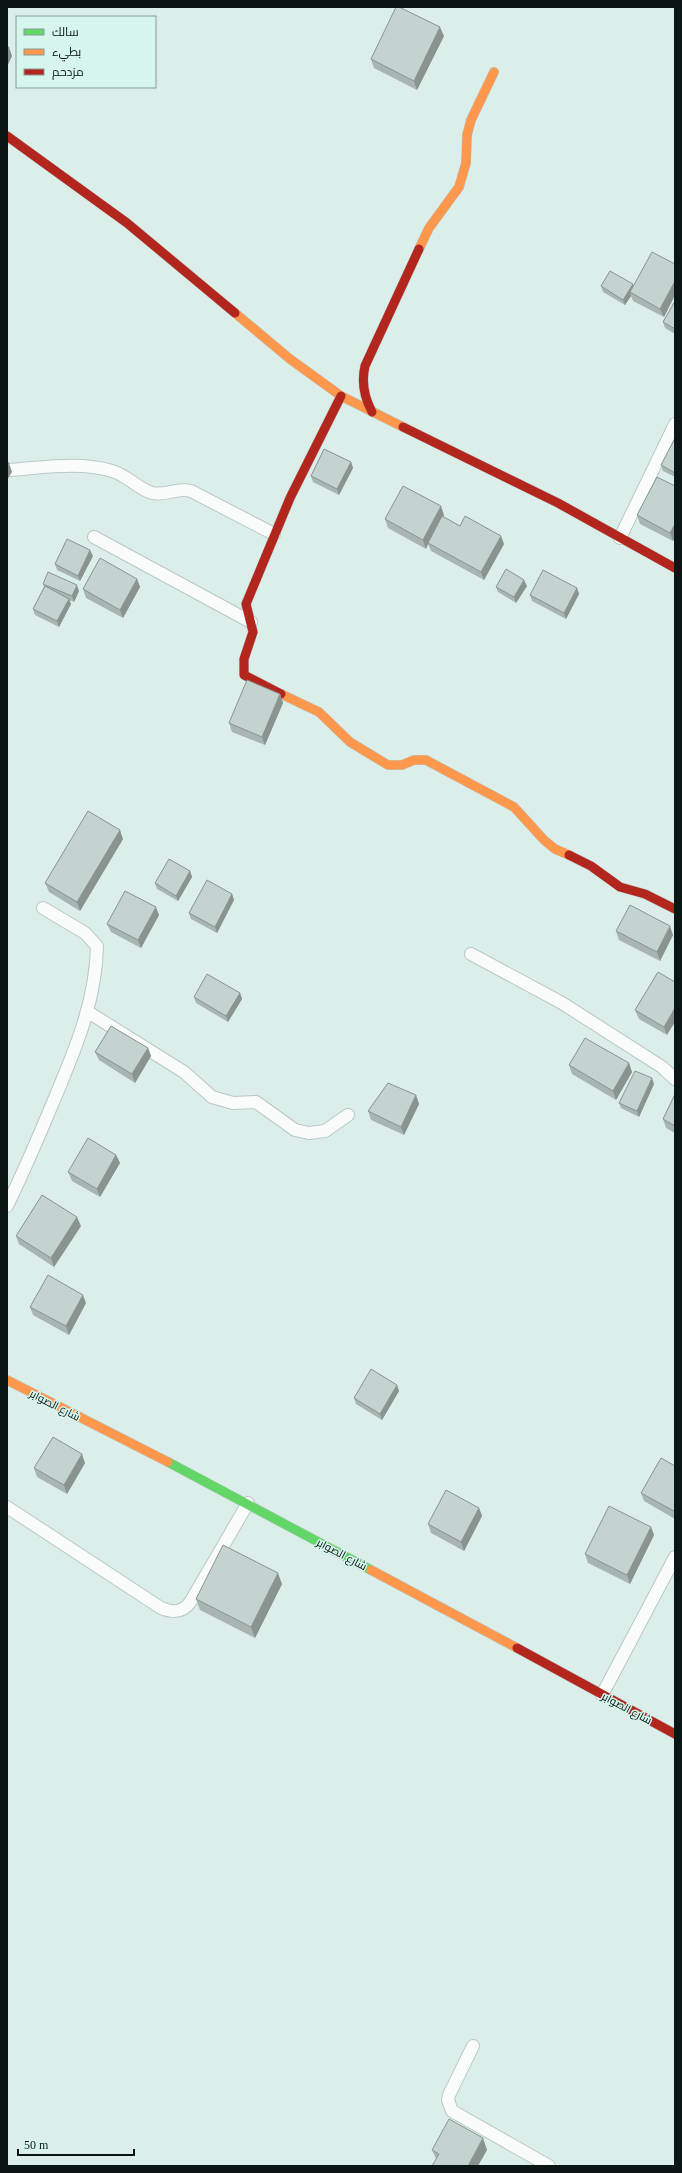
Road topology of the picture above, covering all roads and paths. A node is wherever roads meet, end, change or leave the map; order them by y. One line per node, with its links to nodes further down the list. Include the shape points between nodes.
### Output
1 (494, 72): 4 (street, via 471,120 467,135 466,163 459,187 429,228 367,359 362,381 366,402)
2 (7, 136): 3 (street, via 119,216 223,304)
3 (341, 396): 4 (street); 7 (street, via 308,457)
4 (372, 412): 9 (street, via 492,470)
5 (675, 424): 9 (street)
6 (7, 470): 7 (street, via 97,468 128,478 149,492 162,493 179,489 192,491)
7 (274, 534): 11 (street, via 246,604 246,612)
8 (94, 537): 11 (street)
9 (620, 538): 10 (street)
10 (675, 568)
11 (251, 622): 13 (street, via 253,631 242,667 246,678 319,712 350,742 388,765 426,760 506,802 522,814 555,849 591,866 620,887 645,894)
12 (43, 908): 15 (street, via 85,933 97,946 97,968)
13 (675, 909)
14 (471, 954): 16 (street, via 562,1003 662,1067)
15 (88, 1012): 17 (street, via 184,1072 212,1097 234,1103 256,1102 296,1130 309,1133 325,1131); 18 (street, via 70,1062)
16 (675, 1079)
17 (348, 1115)
18 (7, 1206)
19 (7, 1380): 20 (street, شارع الصوابر)
20 (248, 1503): 21 (street, via 192,1602 183,1610 172,1612 161,1608); 23 (street, شارع الصوابر)
21 (7, 1507)
22 (675, 1557): 23 (street)
23 (602, 1695): 24 (street, شارع الصوابر)
24 (675, 1734)
25 (473, 2046): 26 (street, via 449,2095 452,2111)
26 (549, 2166)

